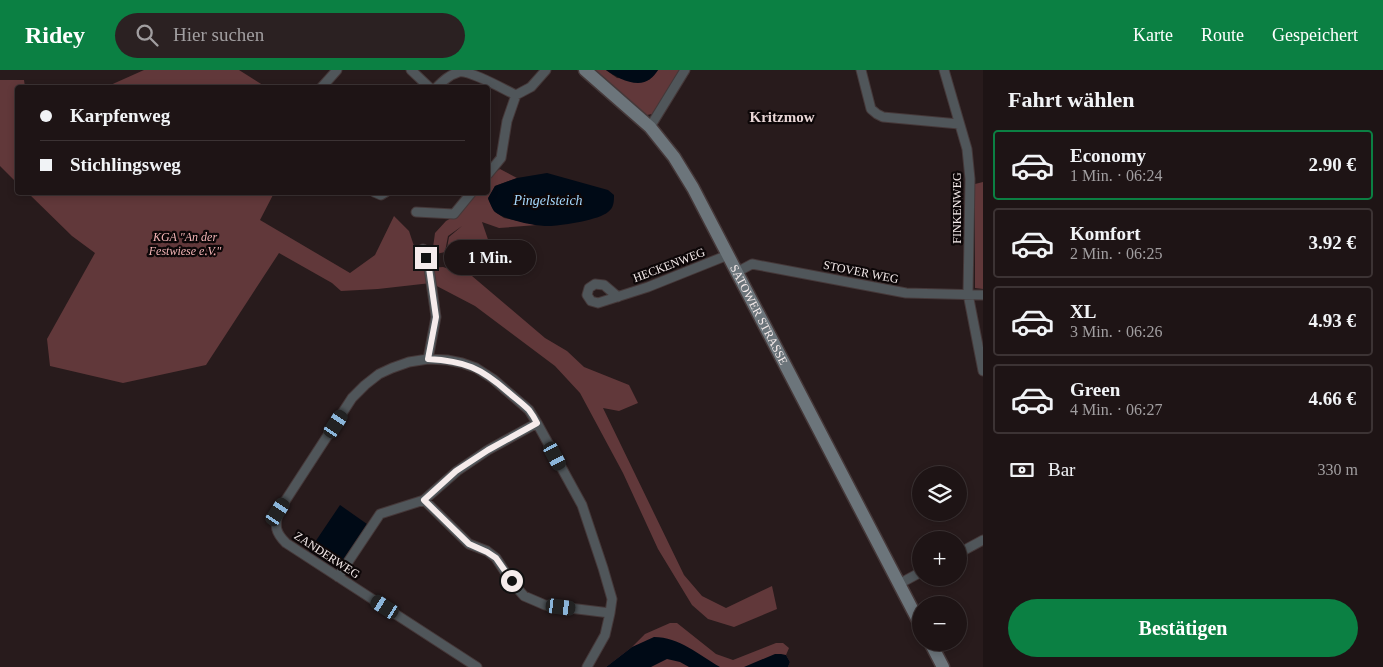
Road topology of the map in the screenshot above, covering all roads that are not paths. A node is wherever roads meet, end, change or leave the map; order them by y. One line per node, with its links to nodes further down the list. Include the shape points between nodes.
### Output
1 (337, 70): 8 (street)
2 (412, 70): 9 (street)
3 (546, 70): 11 (street, via 531,87)
4 (585, 70): 13 (main road, SATOWER STRASSE)
5 (685, 70): 13 (street)
6 (861, 70): 12 (street, via 871,108 877,114)
7 (944, 70): 12 (street, FINKENWEG)
8 (324, 85)
9 (427, 85)
10 (439, 85): 11 (street, via 460,72 478,76)
11 (516, 95): 14 (street, via 507,121 502,158)
12 (959, 124): 20 (street, FINKENWEG, via 967,149 970,179)
13 (650, 127): 18 (main road, SATOWER STRASSE, via 693,188)
14 (490, 172)
15 (470, 195): 16 (street, via 454,214)
16 (416, 212)
17 (423, 249): 23 (street, via 436,317)
18 (728, 255): 19 (main road, SATOWER STRASSE); 22 (street, HECKENWEG)
19 (737, 272): 20 (street, STOVER WEG, via 752,264 906,293); 31 (main road, SATOWER STRASSE)
20 (968, 294): 21 (street, STOVER WEG); 24 (street, FINKENWEG)
21 (983, 295)
22 (618, 297)
23 (428, 359): 25 (street, ZANDERWEG, via 447,360 476,368 529,410); 29 (street, ZANDERWEG, via 409,362 379,374 352,398 278,512 275,526 286,543)
24 (983, 371)
25 (537, 423): 26 (street, via 456,471); 33 (street, ZANDERWEG, via 582,505 612,599)
26 (424, 500): 29 (street, via 380,514); 33 (street, via 469,544 496,558 524,596 545,605)
27 (983, 540): 28 (street)
28 (967, 549)
29 (338, 577): 35 (street, ZANDERWEG)
30 (912, 577): 31 (street)
31 (899, 584): 32 (main road, SATOWER STRASSE)
32 (912, 609)
33 (610, 613): 36 (street, ZANDERWEG, via 605,635)
34 (935, 651): 37 (main road)
35 (477, 667)
36 (587, 667)
37 (943, 667)

